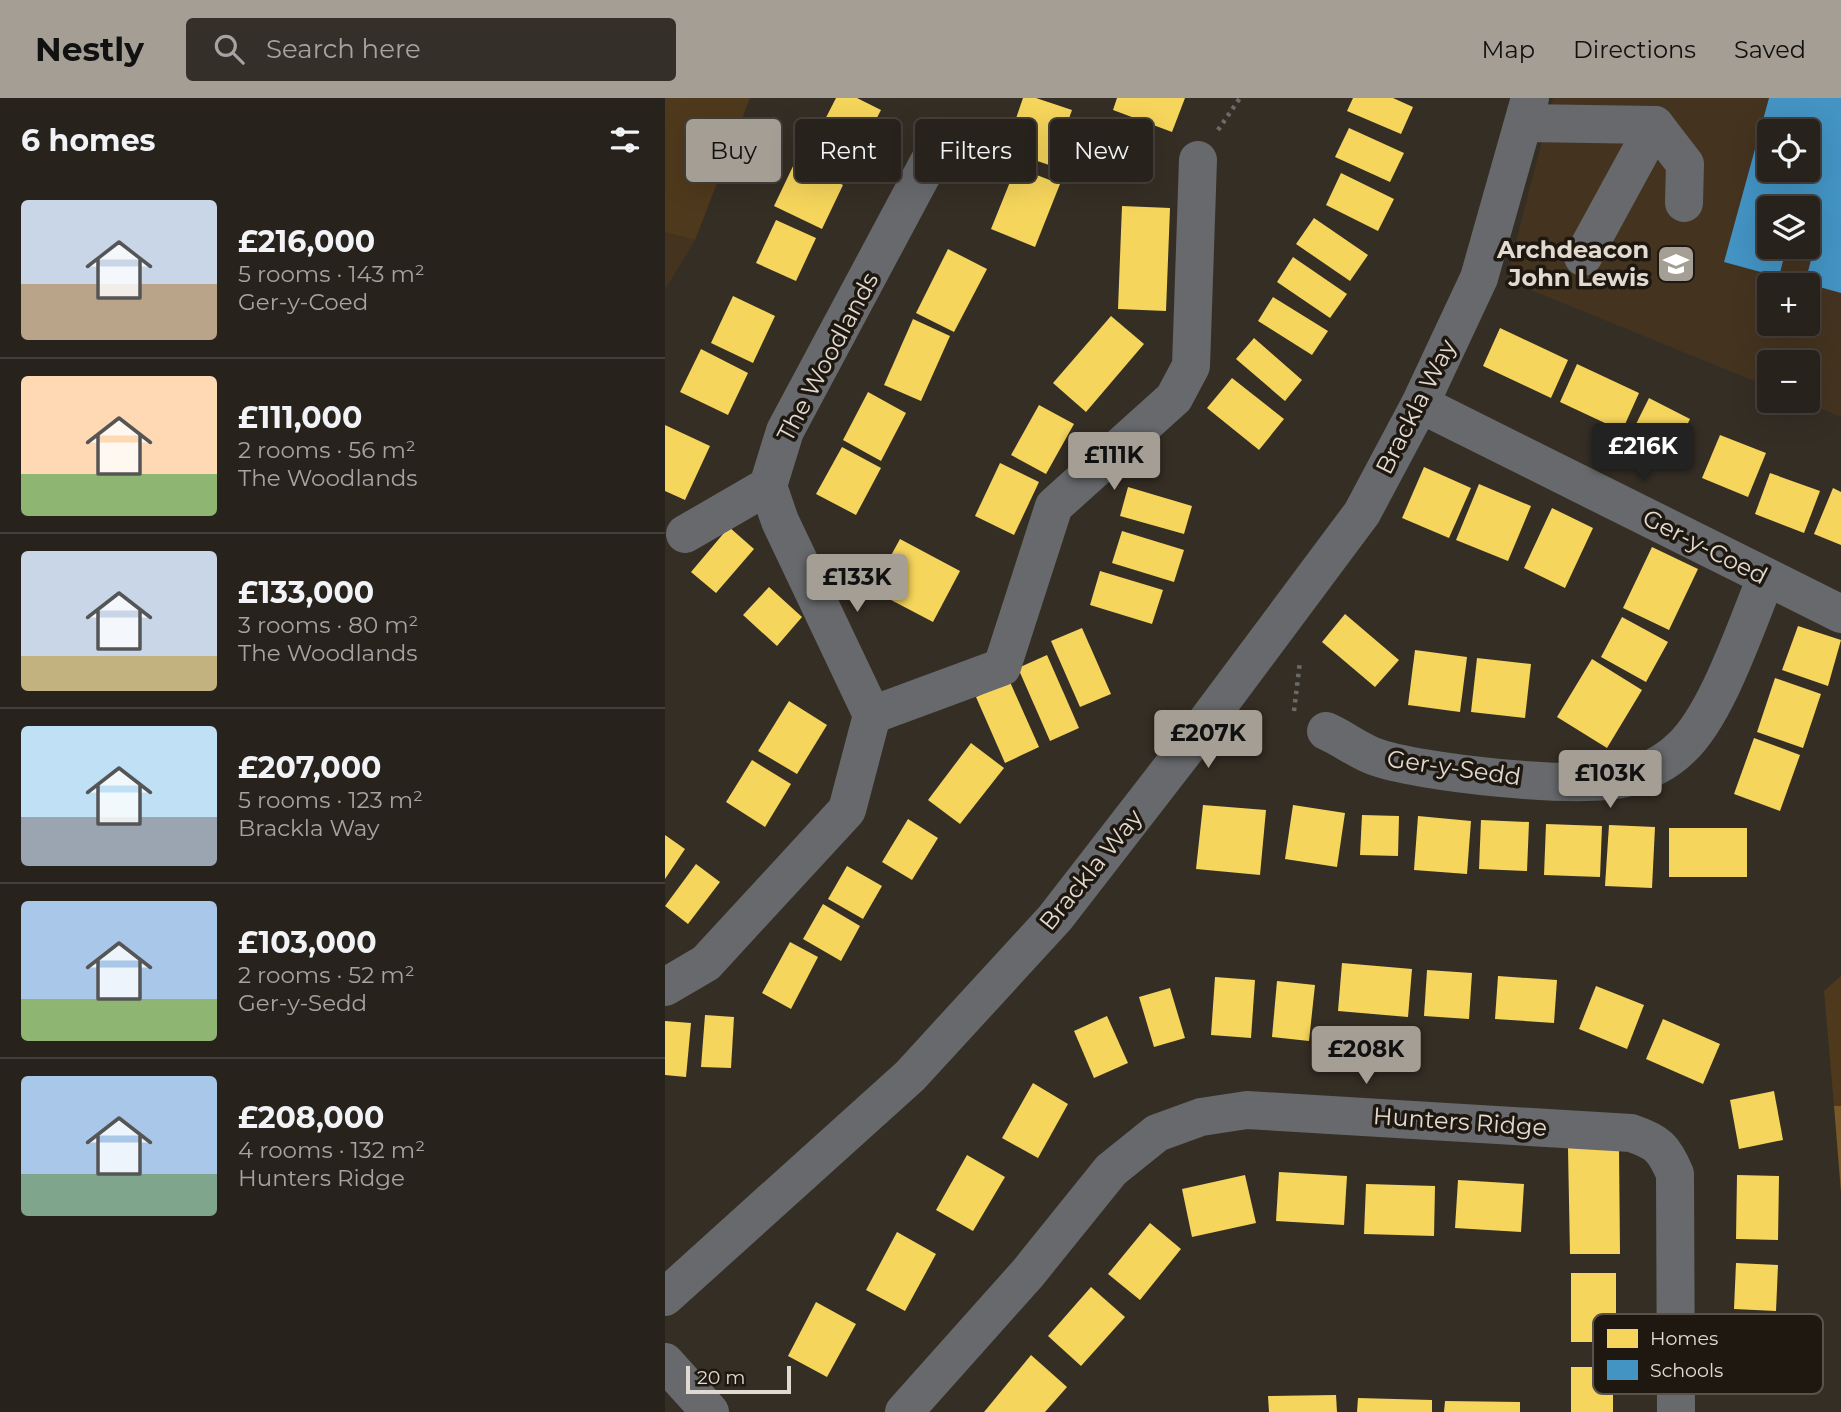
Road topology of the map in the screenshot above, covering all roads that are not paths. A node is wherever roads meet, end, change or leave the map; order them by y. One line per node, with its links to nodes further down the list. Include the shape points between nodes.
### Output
1 (1527, 111): 2 (street); 7 (street, Brackla Way, via 1479,278)
2 (1655, 125): 5 (street, via 1685,164); 6 (street)
3 (1198, 160): 12 (street, via 1191,366 1174,398 1055,506 1002,667)
4 (918, 182): 8 (street, The Woodlands, via 785,431)
5 (1684, 203)
6 (1583, 257)
7 (1420, 404): 10 (street, Ger-y-Coed); 15 (street, Brackla Way, via 1362,513 1055,918 910,1076)
8 (768, 486): 9 (street); 12 (street)
9 (685, 534)
10 (1766, 578): 11 (street, Ger-y-Coed); 13 (street, Ger-y-Sedd, via 1704,723 1658,767 1600,781 1512,778 1413,767 1372,755)
11 (1841, 614)
12 (871, 715): 14 (street, via 847,810 706,962)
13 (1328, 732)
14 (665, 987)
15 (665, 1297)
16 (1676, 1314): 20 (street, Hunters Ridge, via 1675,1174 1666,1152 1650,1139 1631,1133 1247,1110 1201,1117 1157,1133 1111,1170 1028,1273)
17 (665, 1362): 19 (street)
18 (1676, 1394): 21 (street, Hunters Ridge)
19 (710, 1412)
20 (904, 1412)
21 (1676, 1412)

